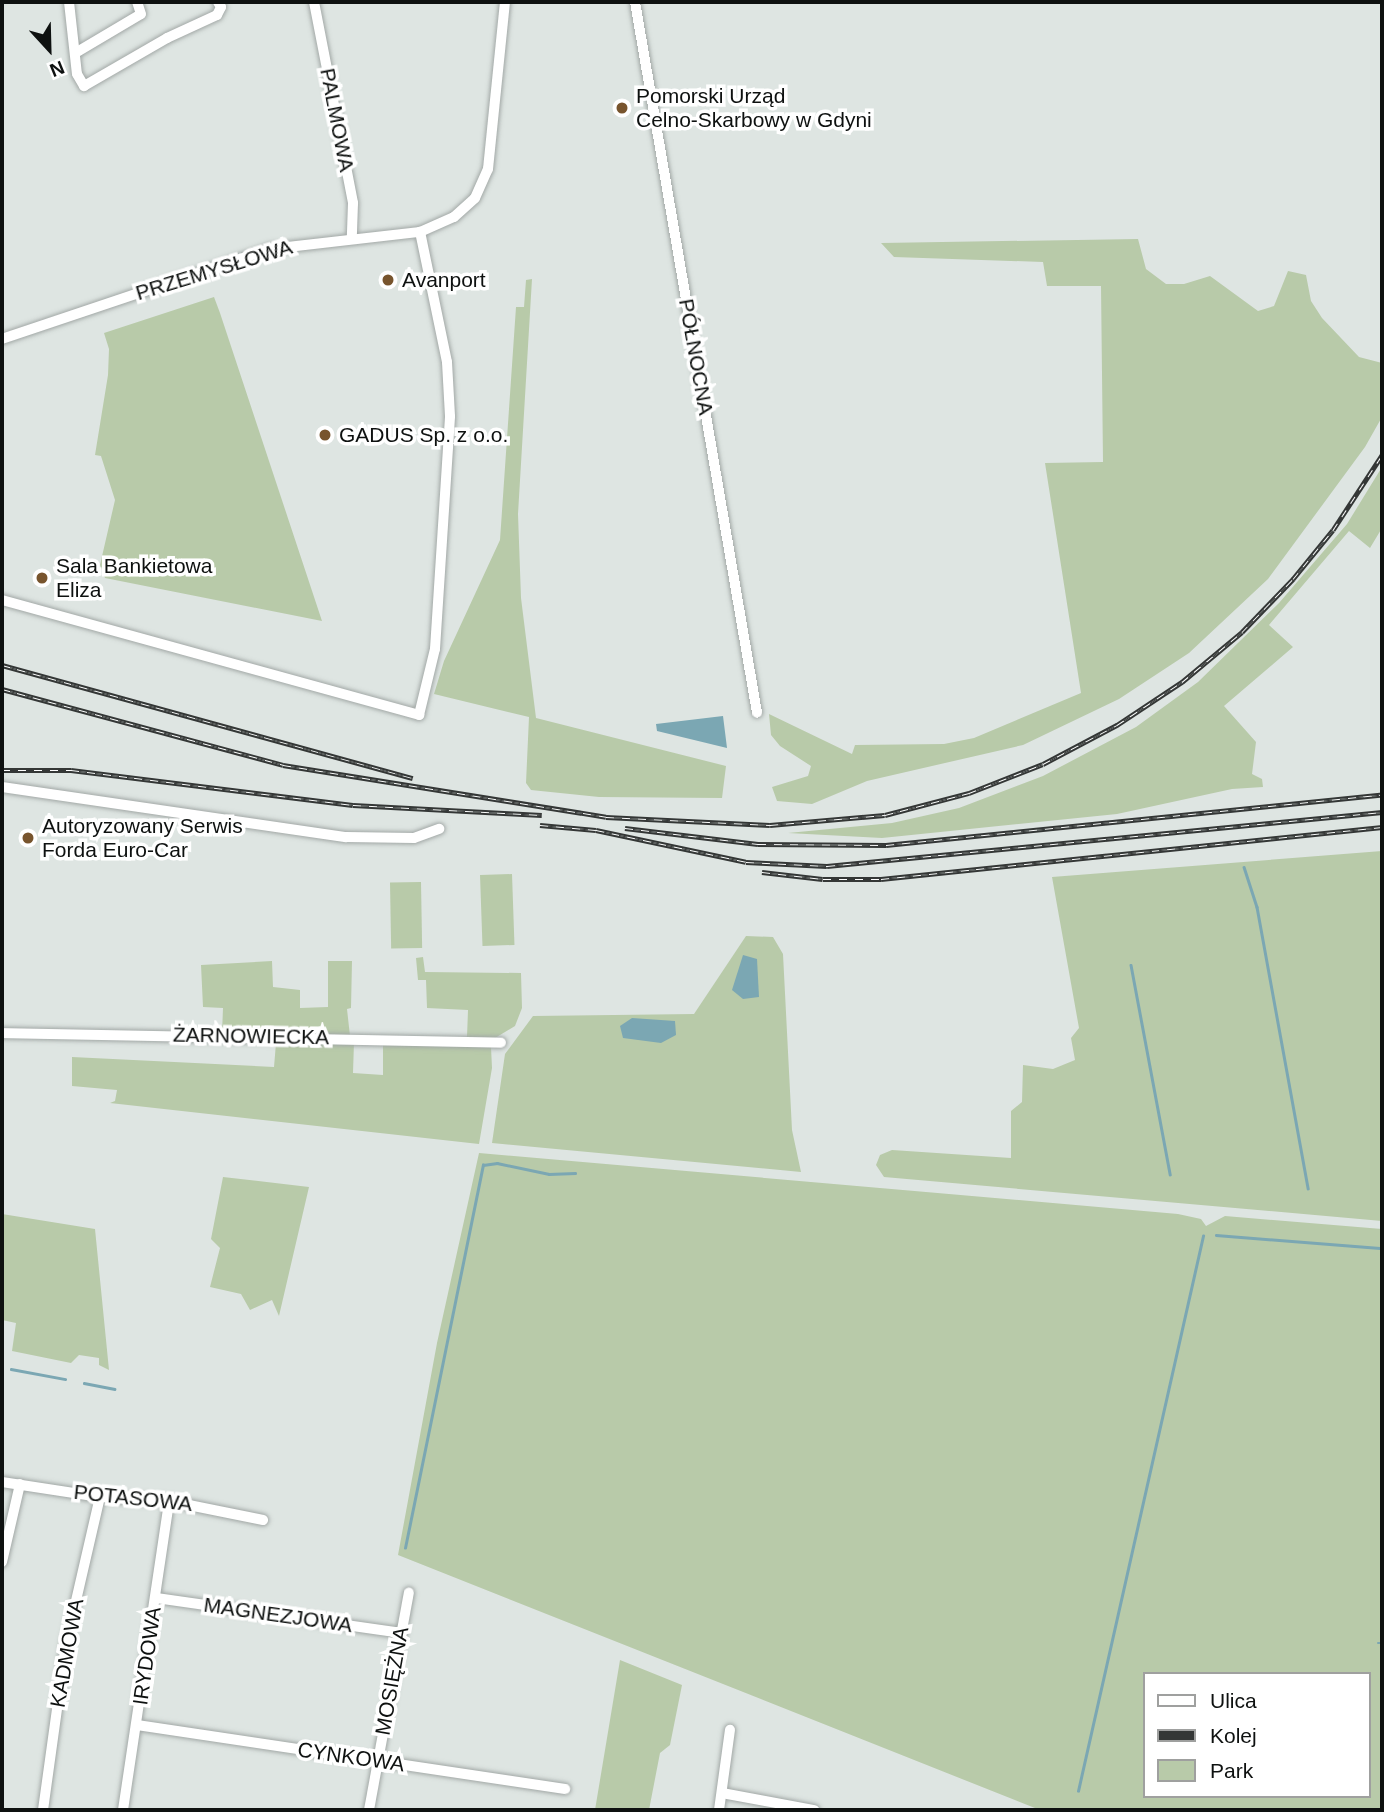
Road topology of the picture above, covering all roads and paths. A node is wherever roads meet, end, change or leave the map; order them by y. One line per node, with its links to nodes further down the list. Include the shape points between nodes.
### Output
1 (69, 2): 7 (street)
2 (137, 2): 7 (street, via 141,14)
3 (218, 2): 7 (street, via 217,15 167,37 84,86 77,74)
4 (313, 2): 9 (street, PALMOWA, via 353,203)
5 (505, 2): 8 (street, PRZEMYSŁOWA, via 486,175 464,209)
6 (635, 2): 12 (street, PÓŁNOCNA)
7 (77, 52)
8 (420, 232): 9 (street, PRZEMYSŁOWA); 11 (street, via 445,350 450,416 435,649 419,715)
9 (352, 238): 10 (street, PRZEMYSŁOWA, via 270,249)
10 (2, 339)
11 (2, 600)
12 (757, 713)
13 (2, 787): 14 (street, via 346,837 414,838)
14 (439, 829)
15 (2, 1033): 16 (street, ŻARNOWIECKA)
16 (501, 1044)
17 (2, 1482): 18 (street, POTASOWA)
18 (20, 1484): 19 (street, POTASOWA); 22 (street)
19 (100, 1497): 20 (street, POTASOWA); 31 (street, KADMOWA, via 66,1644)
20 (169, 1501): 21 (street, POTASOWA); 24 (street, IRYDOWA)
21 (263, 1520)
22 (2, 1562)
23 (409, 1593): 25 (street, MOSIĘŻNA)
24 (156, 1598): 25 (street, MAGNEZJOWA); 26 (street, IRYDOWA)
25 (401, 1633): 28 (street, MOSIĘŻNA)
26 (137, 1725): 28 (street, CYNKOWA); 32 (street, IRYDOWA)
27 (730, 1730): 30 (street)
28 (378, 1760): 29 (street, CYNKOWA); 33 (street, MOSIĘŻNA)
29 (565, 1790)
30 (722, 1793): 34 (street); 35 (street)
31 (43, 1810)
32 (122, 1810)
33 (369, 1810)
34 (719, 1810)
35 (814, 1810)

